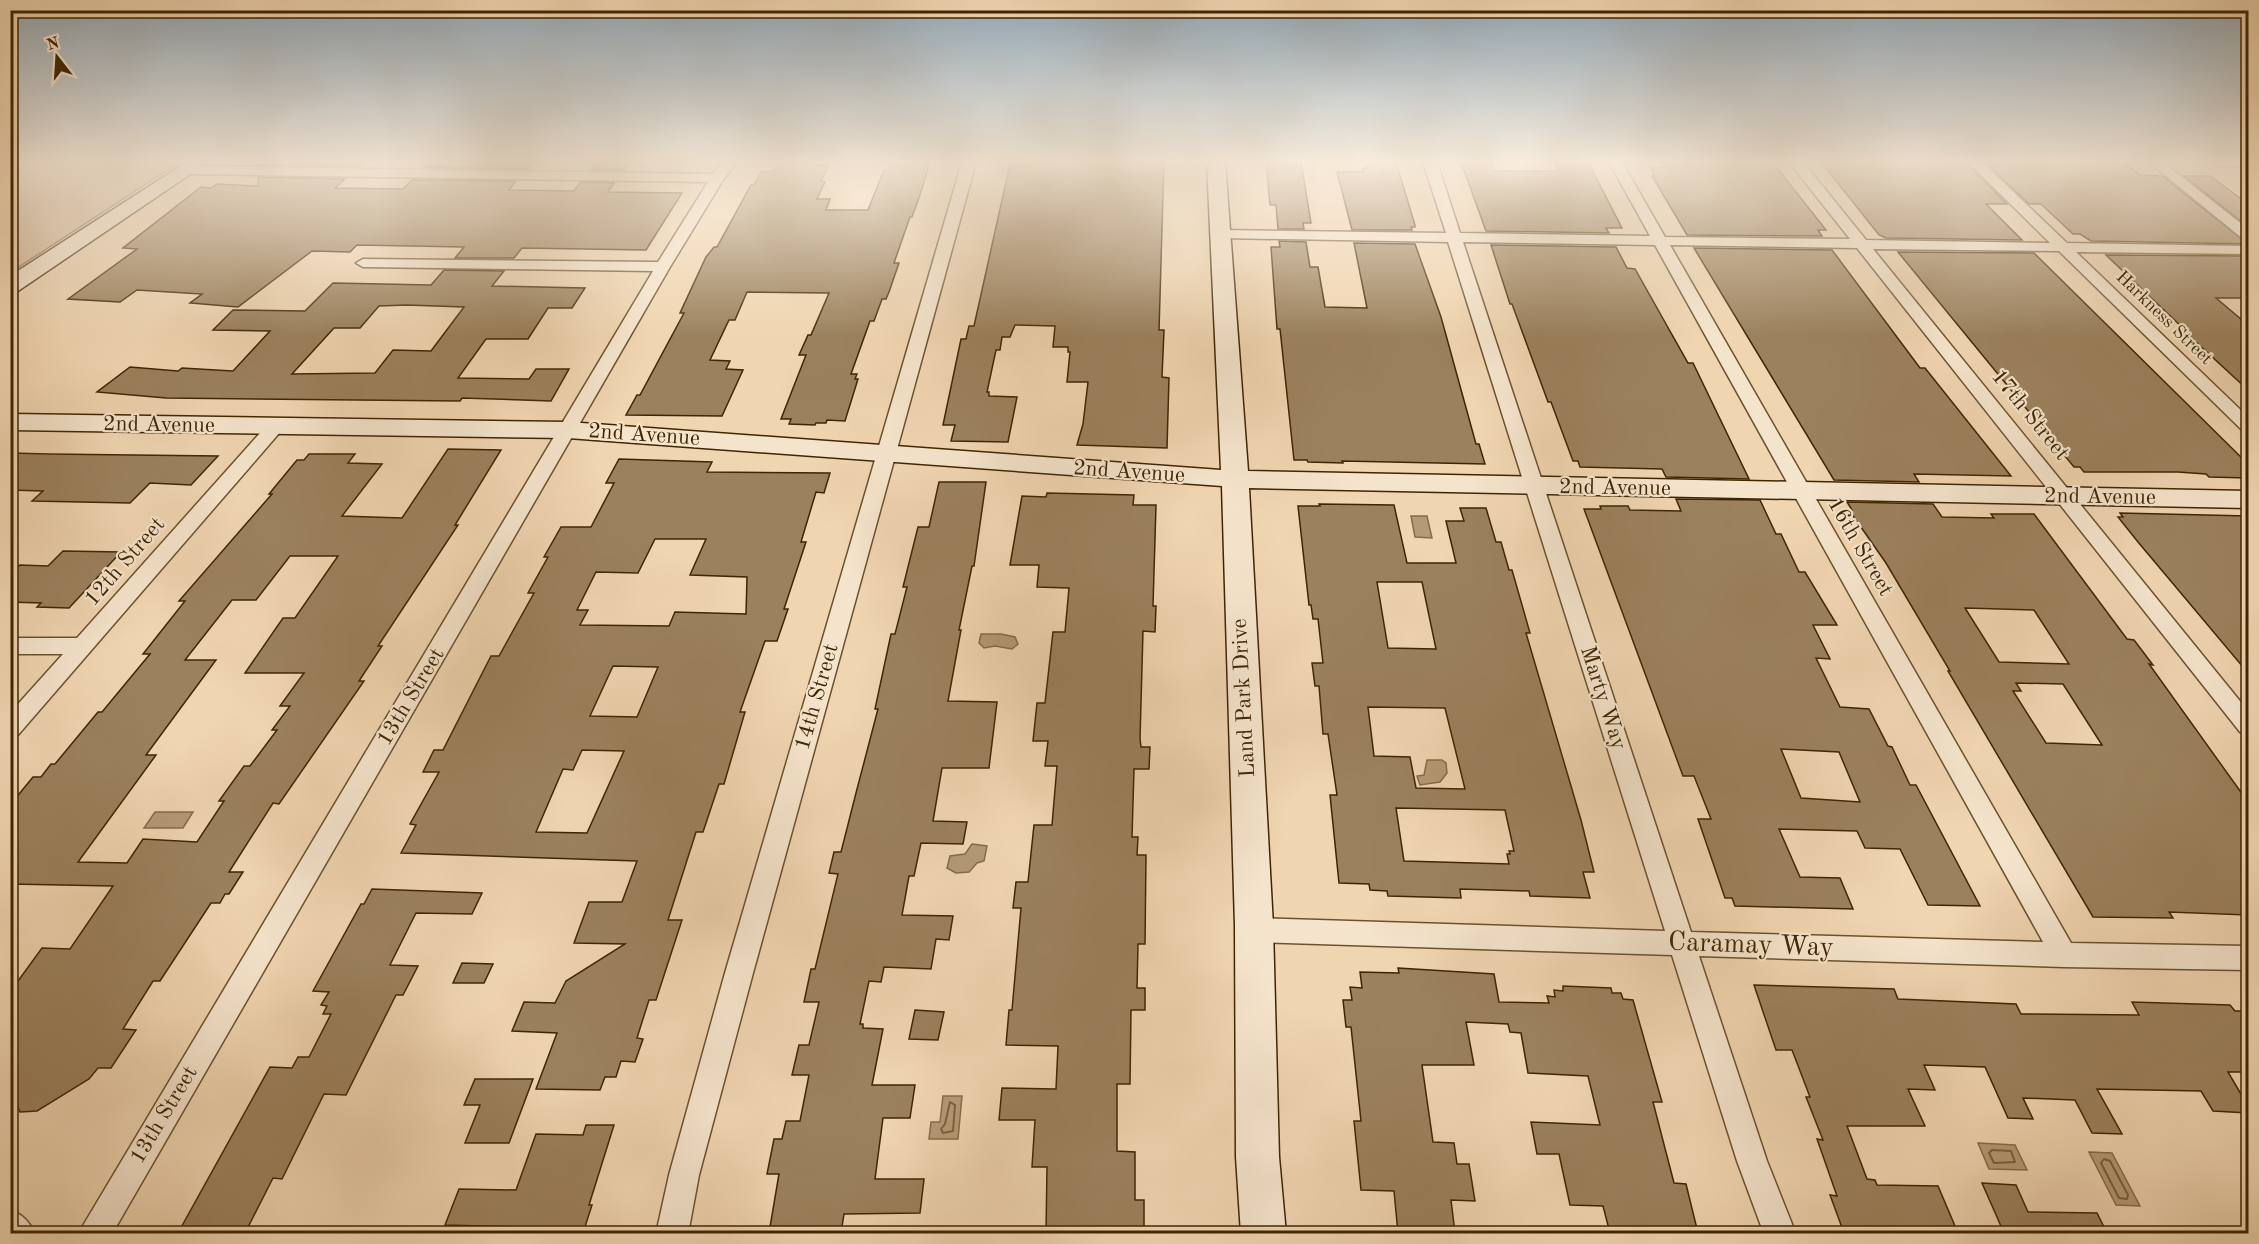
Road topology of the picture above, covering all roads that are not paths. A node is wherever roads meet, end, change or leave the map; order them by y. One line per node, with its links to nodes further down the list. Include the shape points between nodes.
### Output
1 (111, 220): 19 (street)
2 (693, 220): 18 (street, 13th Street)
3 (952, 220): 24 (street, 14th Street)
4 (1220, 220): 10 (street, Land Park Drive)
5 (1449, 220): 12 (street, Marty Way)
6 (1649, 220): 13 (street, 16th Street)
7 (1844, 220): 14 (street, 17th Street)
8 (2036, 220): 15 (street, Harkness Street)
9 (2228, 220): 11 (street)
10 (1221, 234): 12 (street); 25 (street, Land Park Drive)
11 (2248, 236)
12 (1455, 238): 13 (street); 26 (street, Marty Way)
13 (1660, 240): 14 (street); 27 (street, 16th Street)
14 (1862, 243): 15 (street); 28 (street, 17th Street)
15 (2063, 246): 16 (street); 21 (street, Harkness Street)
16 (2248, 250)
17 (363, 263): 18 (street)
18 (663, 267): 23 (street, 13th Street)
19 (10, 286)
20 (10, 422): 22 (street, 2nd Avenue)
21 (2248, 426)
22 (276, 427): 23 (street, 2nd Avenue); 31 (street, 12th Street)
23 (568, 430): 24 (street, 2nd Avenue); 40 (street, 13th Street)
24 (886, 453): 25 (street, 2nd Avenue); 41 (street, 14th Street, via 730,1005)
25 (1234, 479): 26 (street, 2nd Avenue); 34 (street, Land Park Drive)
26 (1535, 487): 27 (street, 2nd Avenue); 35 (street, Marty Way)
27 (1801, 492): 28 (street, 2nd Avenue); 36 (street, 16th Street)
28 (2064, 496): 29 (street, 2nd Avenue); 32 (street, 17th Street)
29 (2248, 500)
30 (10, 646): 31 (street)
31 (82, 646): 33 (street, 12th Street)
32 (2248, 726)
33 (10, 729)
34 (1254, 930): 35 (street, Caramay Way); 42 (street, Land Park Drive)
35 (1682, 943): 36 (street, Caramay Way); 43 (street, Marty Way, via 1752,1161)
36 (2064, 955): 37 (street, Caramay Way)
37 (2248, 958)
38 (10, 1225): 39 (street)
39 (19, 1233)
40 (94, 1233)
41 (672, 1233)
42 (1264, 1233)
43 (1780, 1233)

